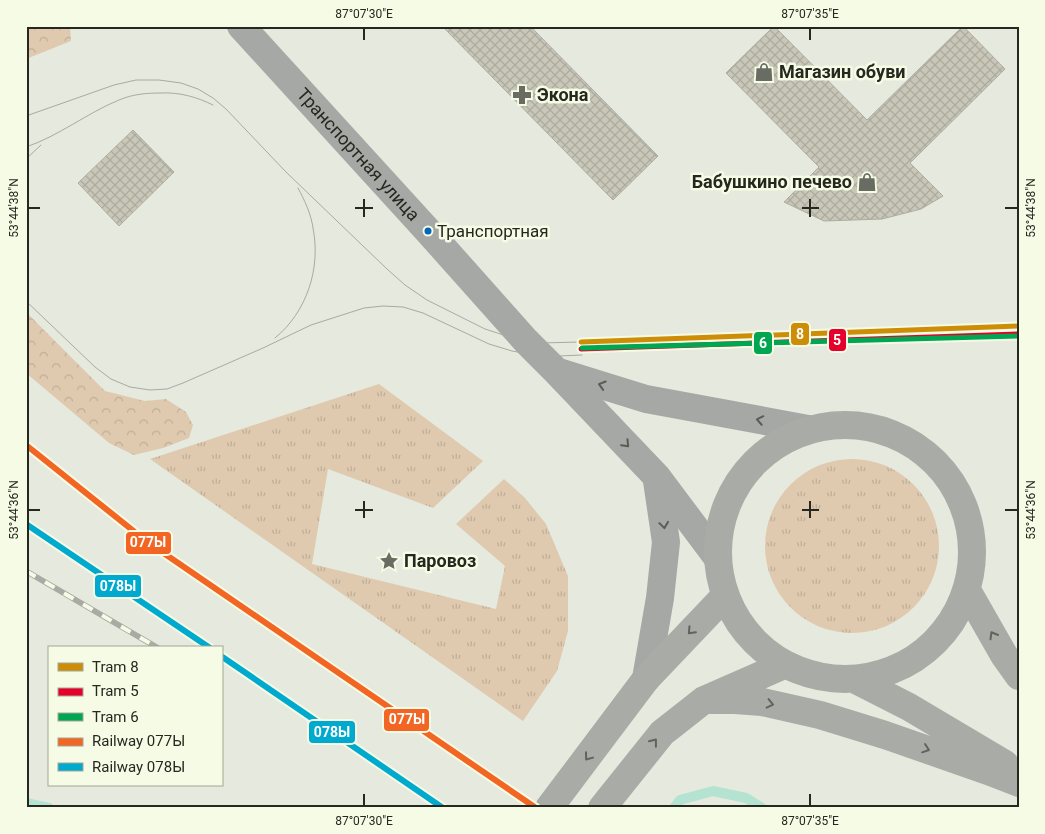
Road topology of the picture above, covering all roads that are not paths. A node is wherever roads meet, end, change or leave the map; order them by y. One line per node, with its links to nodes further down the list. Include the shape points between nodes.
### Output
1 (241, 26): 2 (main road, Транспортная улица)
2 (556, 371): 3 (main road, one-way to 2, via 646,398); 4 (main road, Транспортная улица, one-way to 4)
3 (808, 429): 5 (main road, via 770,448 741,478 723,515); 6 (main road, via 838,424 869,426 898,435 931,457 956,488 970,524 973,563)
4 (657, 477): 5 (main road, Транспортная улица); 10 (main road, one-way to 10, via 666,542)
5 (717, 557): 7 (main road)
6 (968, 592): 9 (main road, one-way to 6); 11 (main road, via 951,625 925,652 893,671)
7 (724, 596): 8 (main road, via 739,624 759,647); 10 (main road, one-way to 10)
8 (784, 665): 11 (main road, via 819,677); 12 (main road)
9 (1019, 676)
10 (646, 679): 15 (main road, one-way to 15)
11 (856, 680): 13 (main road, via 909,707)
12 (704, 700): 14 (main road, one-way to 14, via 762,702 820,715); 16 (main road, one-way to 12, via 662,733)
13 (1019, 772)
14 (1019, 783)
15 (549, 808)
16 (602, 808)

